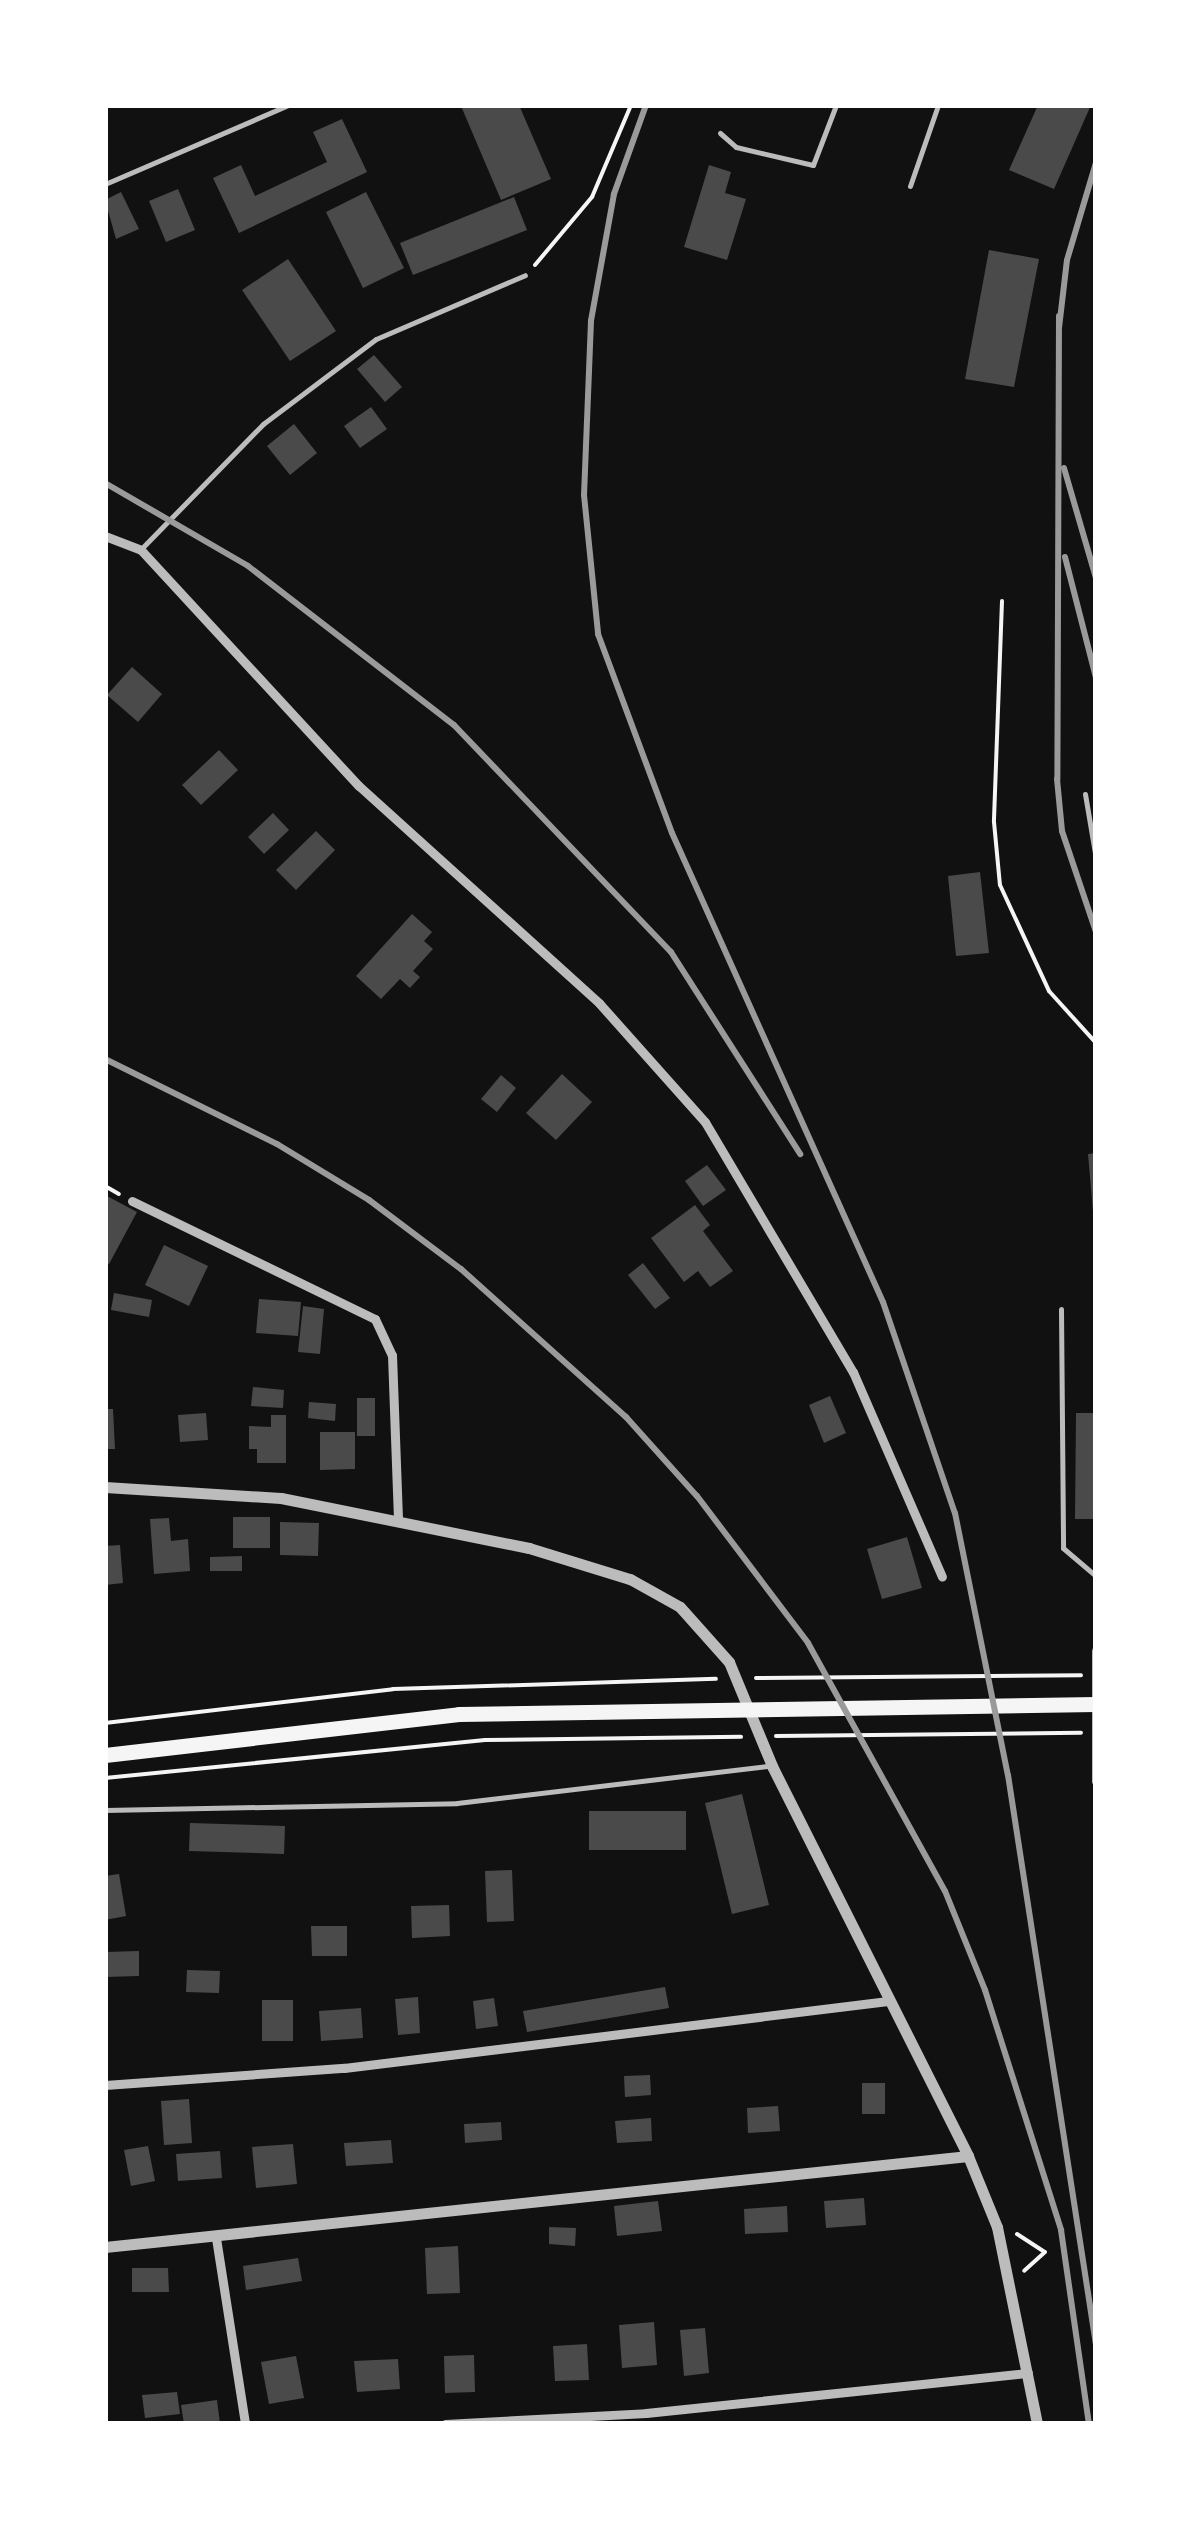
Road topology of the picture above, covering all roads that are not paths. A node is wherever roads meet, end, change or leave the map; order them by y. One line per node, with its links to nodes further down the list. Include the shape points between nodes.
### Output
1 (288, 105): 5 (lane)
2 (836, 105): 4 (lane, via 813,165 736,147)
3 (938, 105): 6 (lane)
4 (720, 132)
5 (105, 184)
6 (910, 186)
7 (525, 276): 9 (lane, via 376,338 263,424)
8 (105, 536): 9 (street)
9 (140, 550): 17 (street, via 359,786 599,1003 704,1122 853,1372)
10 (1084, 794): 11 (lane)
11 (1096, 858)
12 (132, 1201): 15 (street, via 374,1319 392,1354)
13 (1061, 1309): 16 (lane, via 1063,1548)
14 (105, 1488): 15 (street, via 281,1498)
15 (398, 1522): 21 (street, via 596,1568 680,1606 728,1662)
16 (1096, 1576)
17 (942, 1578)
18 (1096, 1651): 22 (street)
19 (1096, 1704): 20 (main road, via 459,1714)
20 (105, 1755)
21 (772, 1766): 23 (lane, via 457,1803); 24 (street)
22 (1096, 1782)
23 (105, 1810)
24 (888, 2002): 25 (street, via 344,2068); 26 (street)
25 (105, 2085)
26 (968, 2156): 27 (street); 29 (street, via 997,2227)
27 (216, 2238): 28 (street); 30 (street)
28 (105, 2248)
29 (1028, 2372): 31 (street, via 646,2413); 32 (street)
30 (245, 2424)
31 (446, 2424)
32 (1037, 2424)

